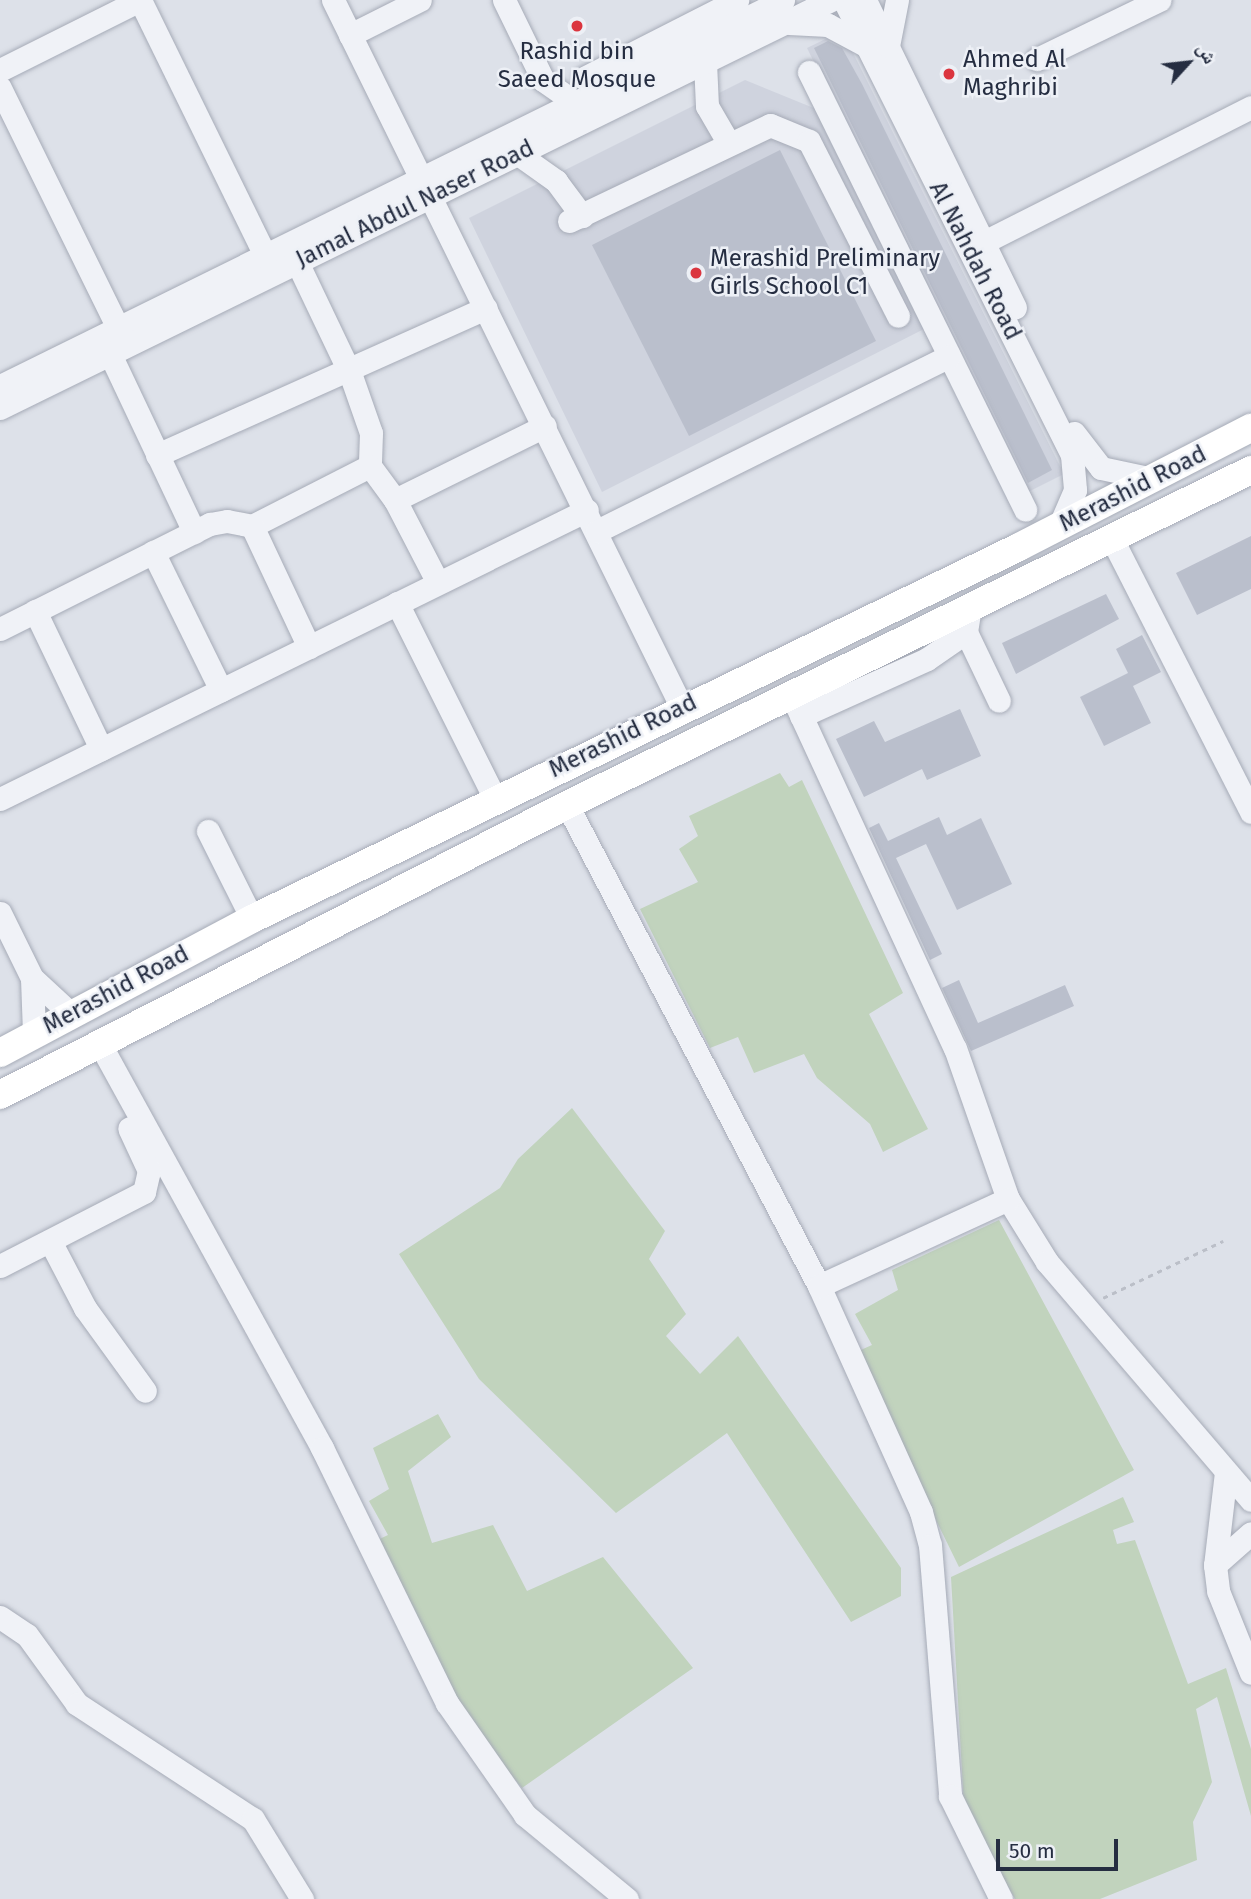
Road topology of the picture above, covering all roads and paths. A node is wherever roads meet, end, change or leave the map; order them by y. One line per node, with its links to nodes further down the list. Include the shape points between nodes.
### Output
1 (140, 0): 16 (street); 28 (street)
2 (333, 0): 12 (street)
3 (420, 0): 12 (street)
4 (504, 0): 19 (street)
5 (737, 0): 18 (street)
6 (831, 0): 11 (street, Jamal Abdul Naser Road)
7 (844, 0): 13 (street, Al Nahdah Road)
8 (865, 0): 13 (street, Al Nahdah Road)
9 (897, 0): 13 (street)
10 (1159, 0): 14 (street)
11 (779, 7): 13 (street); 15 (street, Jamal Abdul Naser Road); 21 (street, Jamal Abdul Naser Road)
12 (350, 34): 26 (street)
13 (878, 46): 27 (street, Al Nahdah Road); 51 (street, Al Nahdah Road, via 1072,455 1075,490)
14 (1037, 59)
15 (705, 62): 24 (street, via 708,106); 25 (street, Jamal Abdul Naser Road)
16 (0, 70)
17 (809, 72): 33 (street)
18 (584, 78)
19 (543, 80): 21 (street); 23 (street)
20 (0, 88): 32 (street)
21 (575, 102): 23 (street, Jamal Abdul Naser Road)
22 (1251, 107): 27 (street)
23 (540, 120): 26 (street, Jamal Abdul Naser Road)
24 (729, 144): 25 (street, via 576,218 556,181); 31 (street, via 771,125 806,137)
25 (518, 154): 26 (street, Jamal Abdul Naser Road)
26 (426, 187): 28 (street, Jamal Abdul Naser Road); 29 (street, Jamal Abdul Naser Road); 30 (street)
27 (984, 242): 45 (street, Al Nahdah Road, via 1080,446 1110,472)
28 (265, 256): 32 (street, Jamal Abdul Naser Road)
29 (297, 262): 34 (street, Jamal Abdul Naser Road); 35 (street)
30 (486, 308): 35 (street); 39 (street)
31 (898, 316)
32 (118, 328): 36 (street, Jamal Abdul Naser Road)
33 (949, 356): 48 (street); 52 (street)
34 (112, 360): 37 (street, Jamal Abdul Naser Road); 38 (street); 42 (street)
35 (349, 373): 42 (street); 43 (street, via 370,433)
36 (0, 386)
37 (0, 408)
38 (0, 424)
39 (545, 426): 46 (street); 47 (street)
40 (1251, 428): 41 (main road, Merashid Road)
41 (1207, 451): 45 (main road, Merashid Road); 49 (main road, via 1214,463 1210,472 1171,495)
42 (158, 455): 53 (street)
43 (370, 466): 46 (street); 50 (street)
44 (1251, 470): 49 (main road, Merashid Road)
45 (1153, 479): 51 (main road, Merashid Road)
46 (395, 500): 57 (street)
47 (587, 510): 52 (street); 57 (street)
48 (1025, 510)
49 (1149, 521): 54 (main road, Merashid Road)
50 (252, 526): 53 (street, via 226,521); 62 (street)
51 (1059, 527): 55 (main road, Merashid Road)
52 (597, 531): 66 (street)
53 (194, 532): 56 (street)
54 (1112, 541): 60 (main road, Merashid Road); 71 (street)
55 (1019, 547): 60 (main road, via 971,583); 66 (main road, Merashid Road)
56 (153, 552): 59 (street); 63 (street)
57 (438, 583): 58 (street)
58 (397, 603): 62 (street); 69 (street)
59 (36, 611): 61 (street); 67 (street)
60 (968, 620): 64 (street); 65 (main road, Merashid Road)
61 (0, 629)
62 (309, 647): 63 (street)
63 (221, 690): 67 (street)
64 (999, 701)
65 (797, 706): 70 (main road, Merashid Road); 81 (street, via 950,1037)
66 (682, 708): 69 (main road, Merashid Road)
67 (102, 749): 68 (street)
68 (0, 799)
69 (495, 799): 74 (main road, Merashid Road)
70 (568, 805): 78 (main road, Merashid Road); 85 (street)
71 (1251, 812)
72 (208, 831): 74 (street)
73 (0, 913): 75 (street)
74 (252, 919): 76 (main road, Merashid Road)
75 (32, 978): 76 (street); 77 (street)
76 (71, 1014): 77 (main road, Merashid Road)
77 (34, 1033): 79 (main road, Merashid Road)
78 (94, 1047): 80 (main road, Merashid Road); 82 (street, via 145,1156 149,1178 139,1196); 95 (street, via 322,1448 447,1703 525,1815)
79 (0, 1053)
80 (0, 1095)
81 (1009, 1199): 85 (street); 86 (street, via 1047,1262)
82 (50, 1241): 84 (street); 87 (street, via 85,1308)
83 (1223, 1241): 86 (path)
84 (0, 1266)
85 (819, 1286): 96 (street, via 928,1533 950,1796)
86 (1087, 1306): 88 (street)
87 (145, 1391)
88 (1226, 1472): 89 (street); 91 (street)
89 (1251, 1500)
90 (1251, 1533): 91 (street)
91 (1215, 1566): 93 (street, via 1227,1620)
92 (0, 1617): 94 (street, via 27,1636 77,1704 253,1819)
93 (1251, 1673)
94 (302, 1899)
95 (627, 1899)
96 (1001, 1899)

